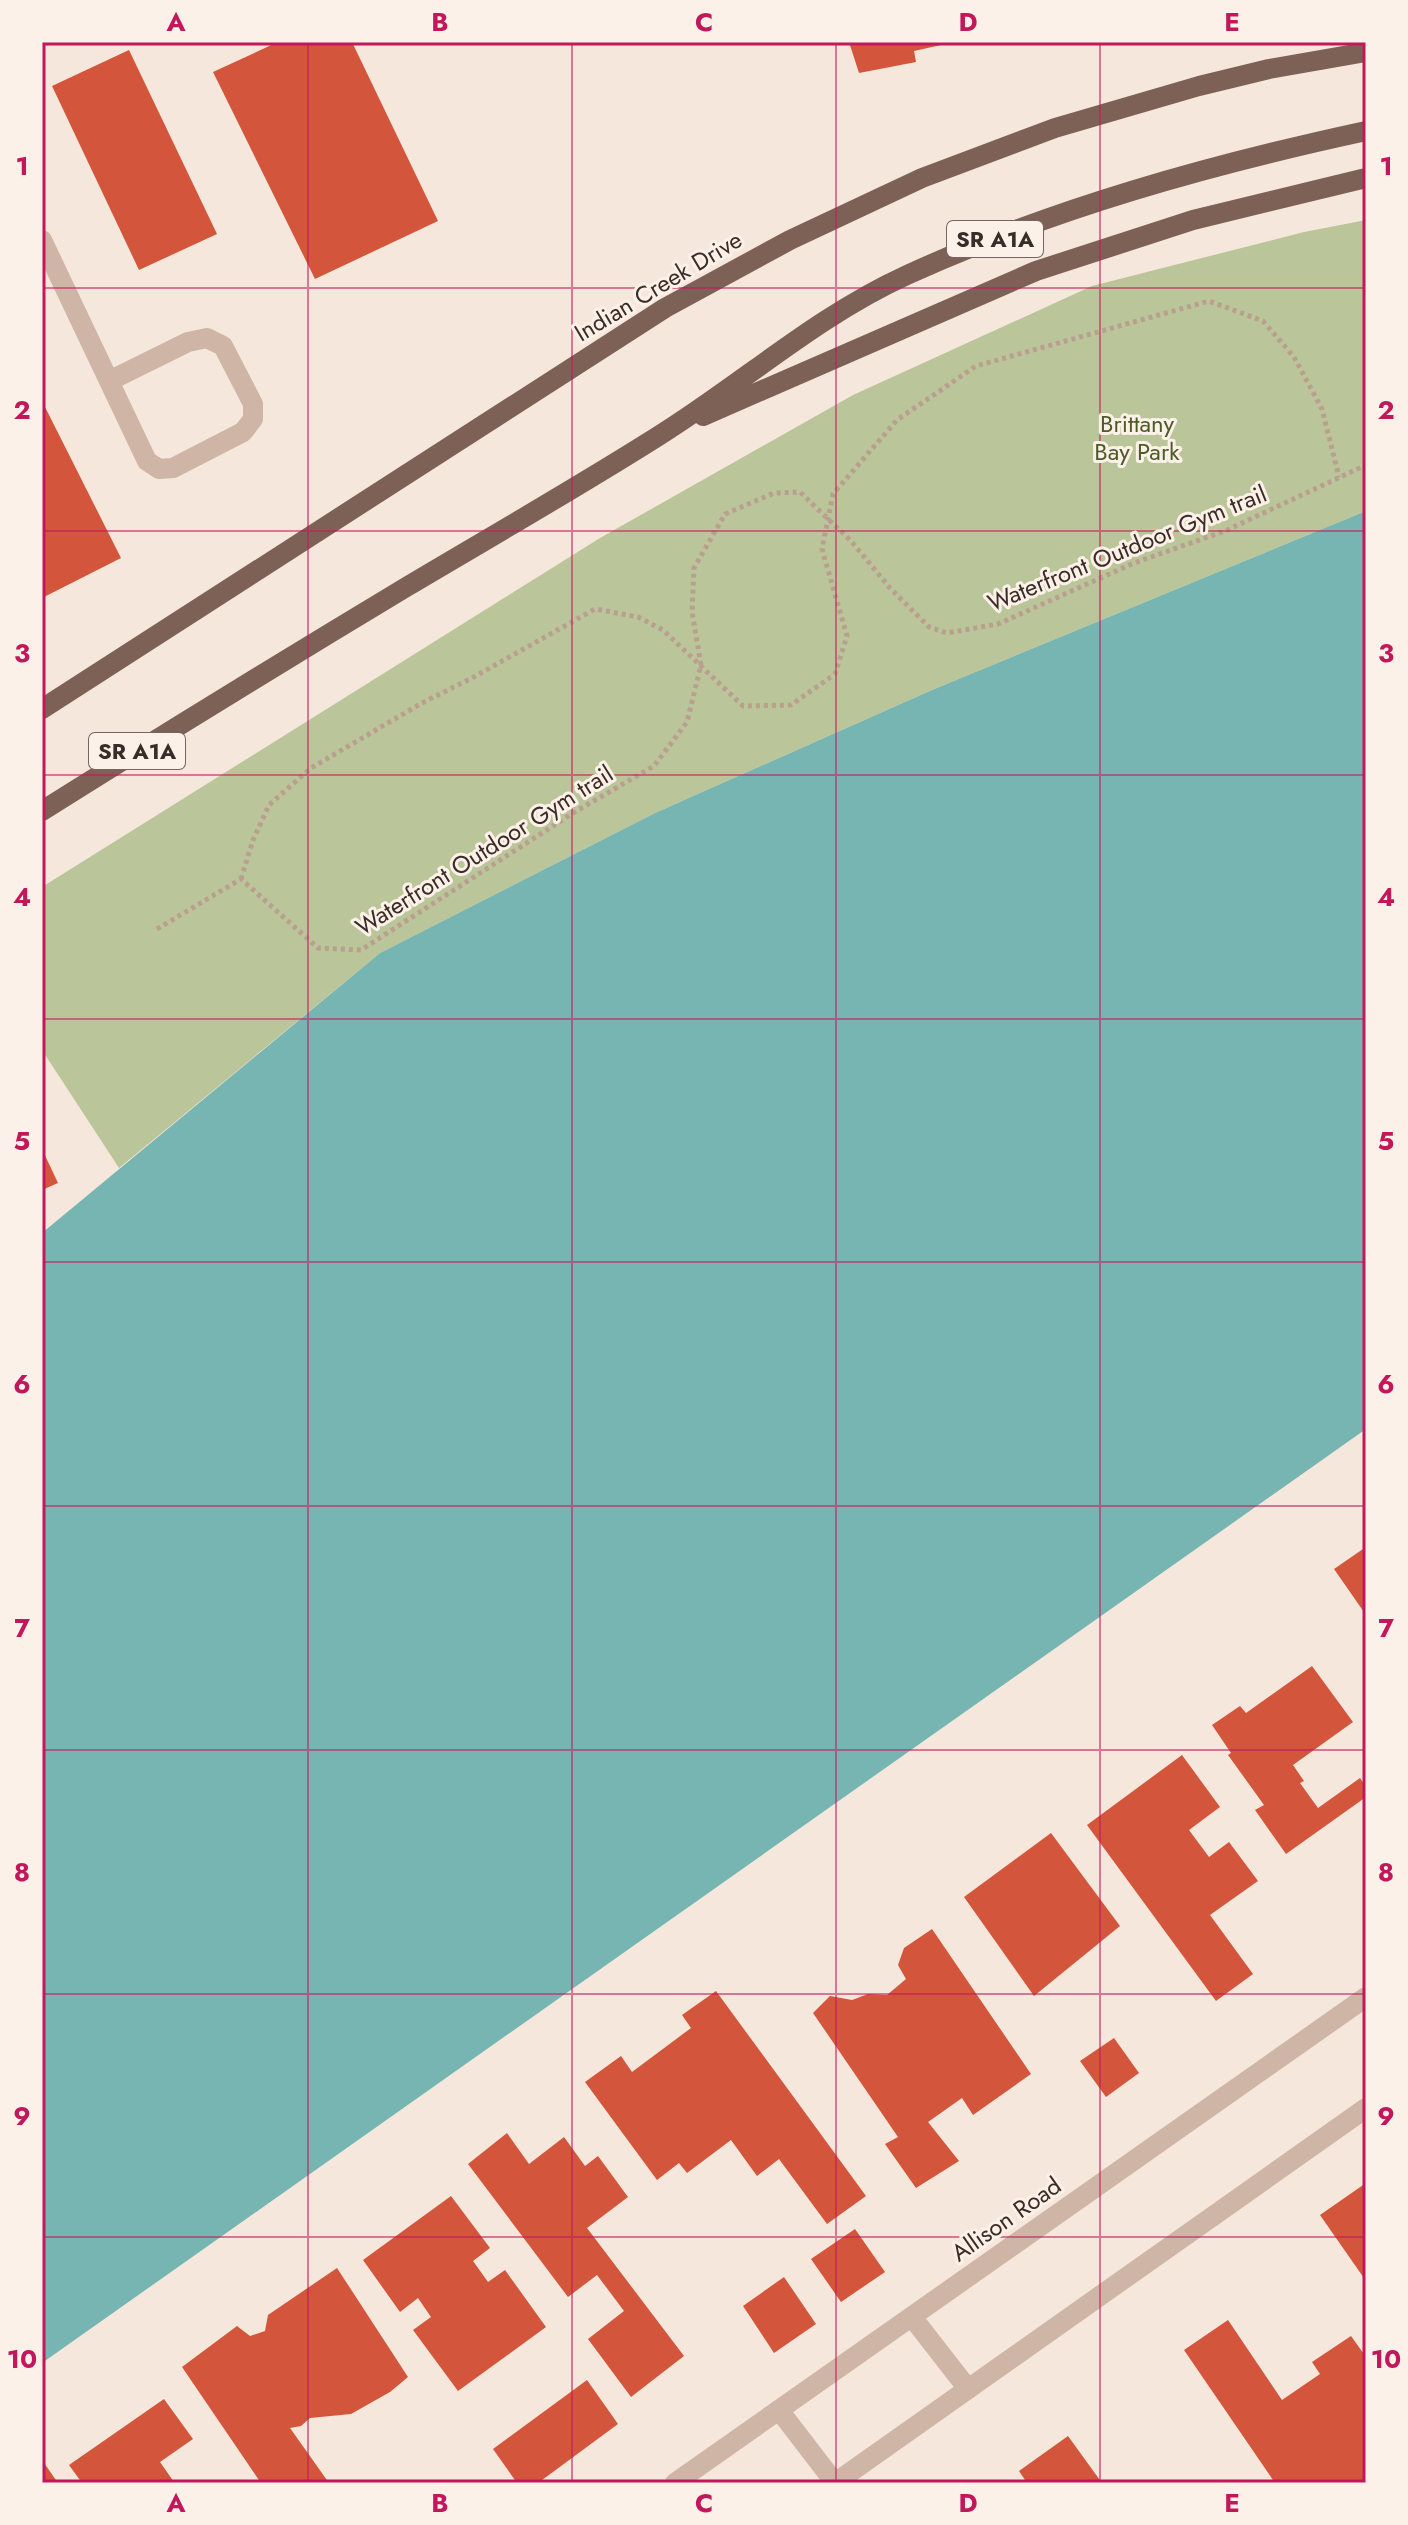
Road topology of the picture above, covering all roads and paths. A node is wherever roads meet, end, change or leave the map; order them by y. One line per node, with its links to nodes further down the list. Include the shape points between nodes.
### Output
1 (1366, 52): 11 (main road, Indian Creek Drive, via 1199,86 1055,128 922,178 790,240 665,308)
2 (1366, 131): 6 (main road, SR A1A, via 1130,190 908,274 852,302)
3 (1366, 178): 6 (main road, via 1180,223 1036,271)
4 (42, 240): 5 (street)
5 (109, 381): 5 (street, via 207,338 223,346 253,404 253,419 243,432 173,468 159,469 147,461)
6 (662, 434): 12 (main road, SR A1A)
7 (1366, 465): 8 (path, Waterfront Outdoor Gym trail)
8 (1339, 477): 9 (path, Waterfront Outdoor Gym trail, via 1225,531 1134,563 998,624 947,633 929,627); 9 (path, via 1322,409 1294,357 1263,321 1209,301 976,366 897,420 833,494)
9 (828, 519): 10 (path, Waterfront Outdoor Gym trail, via 800,492 774,493 725,514 694,568 692,612); 10 (path, via 822,549 847,636 835,674 791,705 743,706)
10 (701, 665): 13 (path, via 663,630 638,617 595,609 311,768 269,805); 13 (path, Waterfront Outdoor Gym trail, via 687,722 654,766 361,950 318,948)
11 (42, 709)
12 (42, 811)
13 (241, 879): 14 (path)
14 (157, 929)
15 (1366, 1997): 17 (street, Allison Road)
16 (1366, 2108): 18 (street)
17 (912, 2317): 18 (street); 19 (street, Allison Road)
18 (968, 2389): 21 (street)
19 (779, 2410): 20 (street, Allison Road); 21 (street)
20 (675, 2483)
21 (835, 2483)

